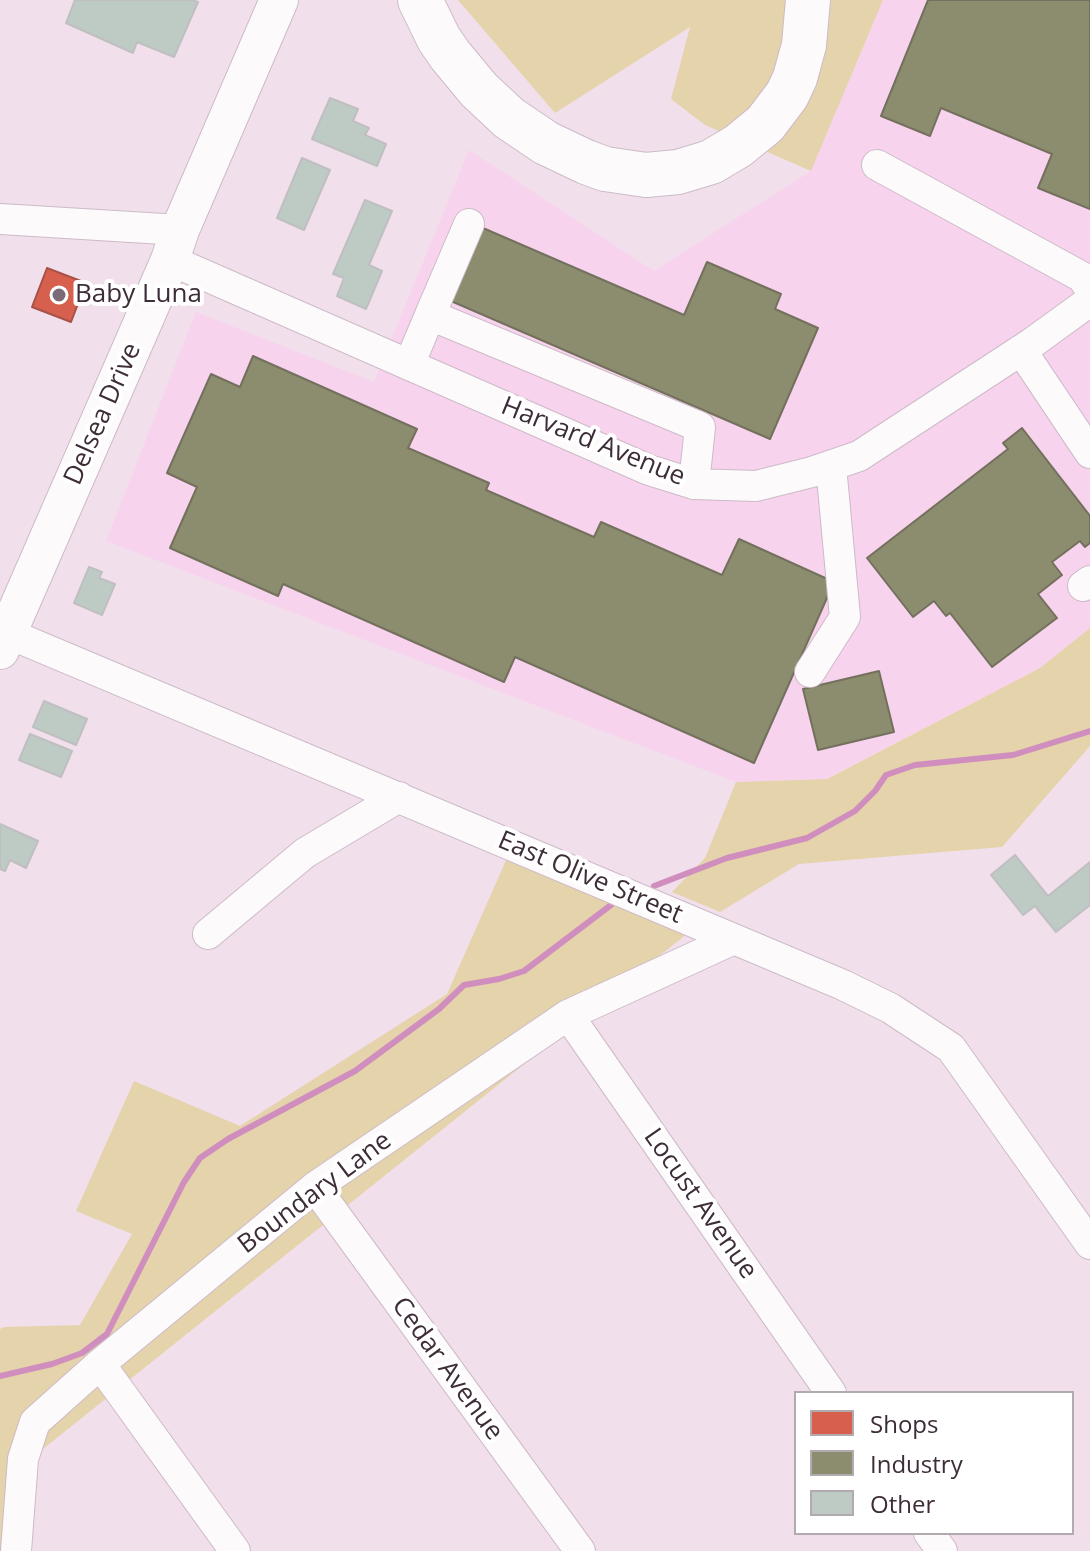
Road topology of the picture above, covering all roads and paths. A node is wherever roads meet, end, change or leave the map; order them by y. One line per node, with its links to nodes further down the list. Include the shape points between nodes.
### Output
1 (279, 0): 7 (main road, Delsea Drive)
2 (420, 0): 3 (highway, via 450,55 509,118 586,162 646,175 711,162 765,124 787,95 800,61)
3 (808, 0)
4 (877, 165): 8 (street, via 1082,277)
5 (0, 219): 7 (street)
6 (469, 224): 10 (street)
7 (175, 245): 12 (street, Harvard Avenue); 16 (main road, Delsea Drive)
8 (1090, 289)
9 (1090, 301): 11 (street, Harvard Avenue)
10 (430, 315): 12 (street); 15 (street, via 700,427)
11 (1021, 350): 13 (street); 14 (street, Harvard Avenue, via 859,456)
12 (409, 365): 15 (street, Harvard Avenue, via 649,470)
13 (1090, 453)
14 (831, 466): 15 (street, Harvard Avenue, via 756,486); 17 (street, via 845,617)
15 (694, 484)
16 (3, 637): 18 (street, East Olive Street)
17 (810, 672)
18 (399, 797): 19 (street, via 305,853); 20 (street, East Olive Street)
19 (208, 934)
20 (734, 939): 21 (street, Boundary Lane); 23 (street, East Olive Street, via 890,1008 951,1048)
21 (568, 1015): 22 (street, Boundary Lane); 25 (street, Locust Avenue)
22 (315, 1187): 24 (street, Boundary Lane); 28 (street, Cedar Avenue)
23 (1090, 1244)
24 (100, 1364): 26 (street, Boundary Lane, via 35,1422 23,1459); 27 (street)
25 (830, 1391)
26 (16, 1551)
27 (235, 1551)
28 (580, 1551)

